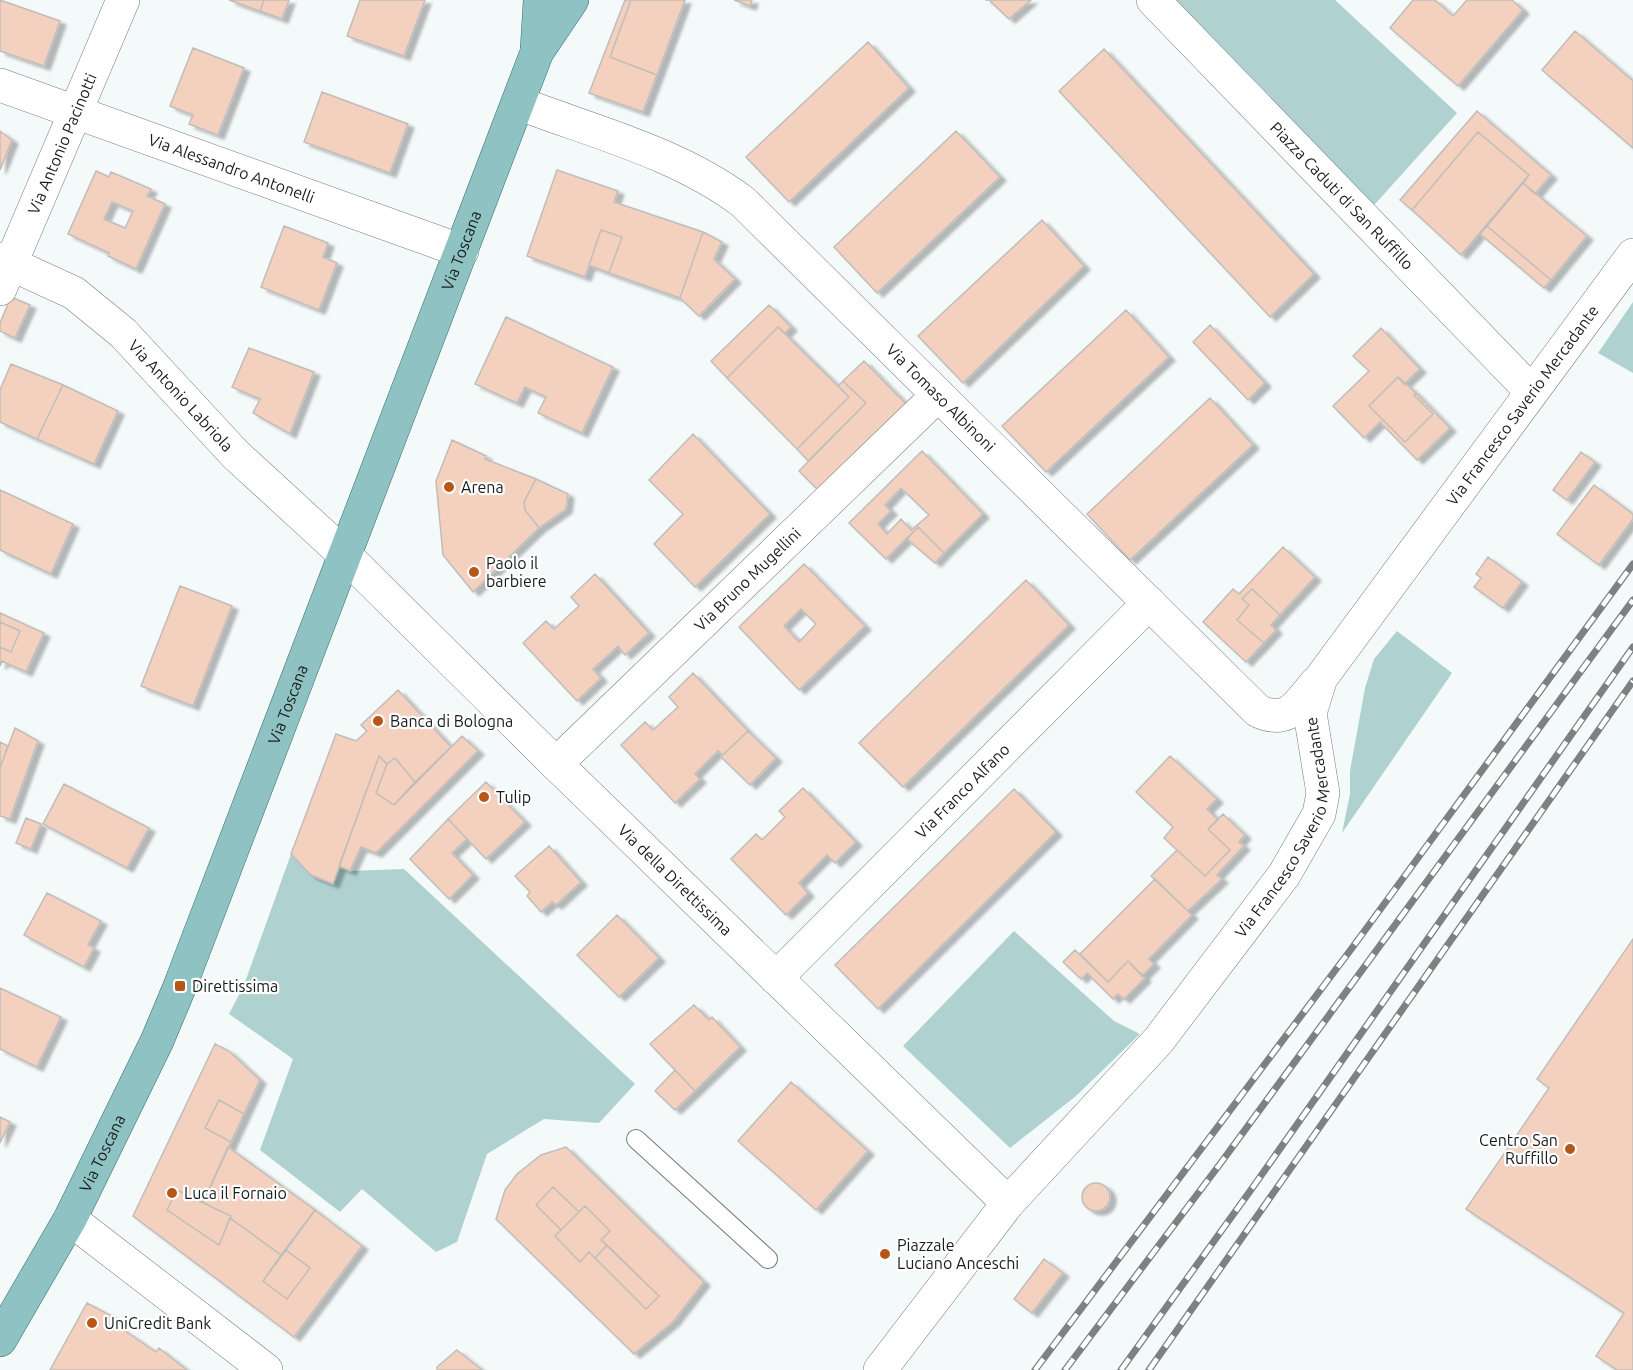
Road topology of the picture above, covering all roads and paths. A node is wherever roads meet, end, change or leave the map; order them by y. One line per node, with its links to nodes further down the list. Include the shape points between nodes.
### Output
1 (123, 0): 8 (street, Via Antonio Pacinotti)
2 (540, 0): 5 (main road, Via Toscana)
3 (572, 0): 5 (main road, Via Toscana)
4 (1153, 0): 12 (street, Piazza Caduti di San Ruffillo)
5 (537, 52): 7 (main road, Via Toscana)
6 (0, 85): 8 (street, Via Alessandro Antonelli)
7 (518, 103): 9 (main road, Via Toscana); 13 (street, Via Tomaso Albinoni, via 677,163 725,189 743,202)
8 (74, 112): 9 (street, Via Alessandro Antonelli); 11 (street, Via Antonio Pacinotti)
9 (462, 251): 14 (main road, Via Toscana)
10 (1633, 255): 12 (street, Via Francesco Saverio Mercadante)
11 (4, 271): 14 (street, Via Antonio Labriola, via 74,293 123,333 235,454)
12 (1531, 391): 16 (street, Via Francesco Saverio Mercadante)
13 (938, 395): 15 (street, Via Tomaso Albinoni); 17 (street, Via Bruno Mugellini)
14 (346, 556): 17 (street, Via della Direttissima); 21 (main road, Via Toscana, via 180,986)
15 (1149, 603): 16 (street, Via Tomaso Albinoni, via 1258,711 1269,716 1281,717 1292,712); 18 (street, Via Franco Alfano)
16 (1321, 678): 20 (street, Via Francesco Saverio Mercadante, via 1310,713 1323,793 1319,814 1284,875 1158,1041)
17 (556, 764): 18 (street, Via della Direttissima)
18 (776, 978): 20 (street, Via della Direttissima)
19 (636, 1139): 22 (lane)
20 (1008, 1203): 25 (street)
21 (70, 1219): 23 (main road, Via Toscana); 24 (street)
22 (768, 1259)
23 (0, 1340)
24 (266, 1370)
25 (880, 1370)

